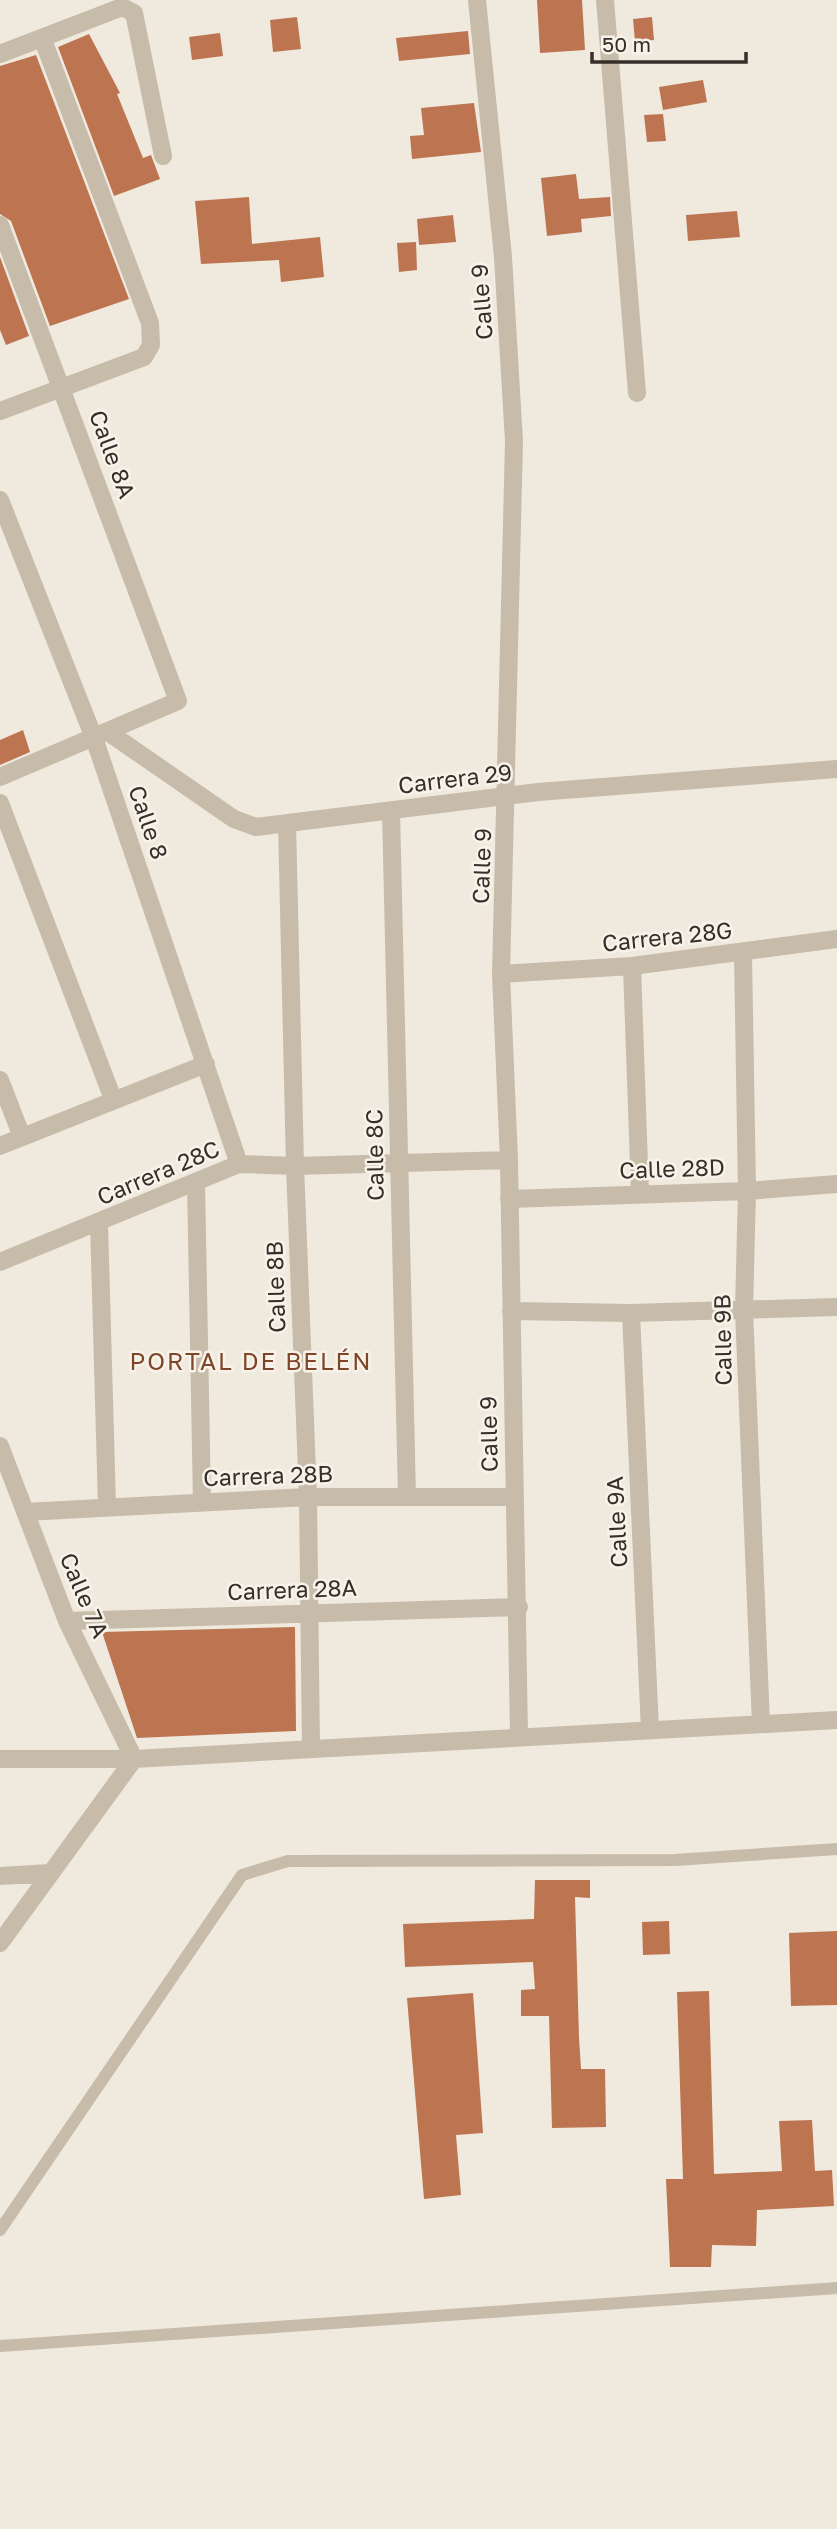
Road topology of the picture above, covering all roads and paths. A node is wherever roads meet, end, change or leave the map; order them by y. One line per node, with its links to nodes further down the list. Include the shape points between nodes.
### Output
1 (477, 0): 14 (street, Calle 9, via 503,257 514,441)
2 (605, 0): 8 (street)
3 (43, 40): 4 (street); 5 (street, via 122,7 134,13); 7 (street, via 150,323 151,345 144,356)
4 (0, 54)
5 (163, 156)
6 (0, 225): 7 (street, Calle 8A)
7 (62, 386): 9 (street); 11 (street, Calle 8A, via 178,701)
8 (637, 393)
9 (0, 411)
10 (0, 500): 11 (street, Calle 8)
11 (101, 735): 13 (street); 17 (street, Carrera 29, via 234,819 256,827); 22 (street, Calle 8)
12 (837, 769): 14 (street, Carrera 29)
13 (0, 777)
14 (508, 796): 16 (street, Carrera 29); 21 (street, Calle 9)
15 (0, 803): 24 (street)
16 (391, 811): 17 (street, Carrera 29); 28 (street, Calle 8C)
17 (287, 823): 30 (street, Calle 8B)
18 (837, 939): 19 (street, Carrera 28G)
19 (743, 954): 20 (street, Carrera 28G); 33 (street, Calle 9B)
20 (632, 966): 21 (street, Carrera 28G); 34 (street)
21 (501, 974): 27 (street, Calle 9)
22 (206, 1064): 24 (street); 29 (street, Calle 8)
23 (0, 1080): 25 (street)
24 (113, 1099): 25 (street)
25 (22, 1137): 26 (street)
26 (0, 1146)
27 (509, 1160): 28 (street, Carrera 28C); 35 (street, Calle 9)
28 (398, 1162): 30 (street, Carrera 28C); 44 (street, Calle 8C)
29 (239, 1164): 30 (street, Carrera 28C); 31 (street, Carrera 28C)
30 (295, 1166): 43 (street, Calle 8B)
31 (196, 1183): 36 (street, Carrera 28C); 46 (street)
32 (837, 1184): 33 (street, Calle 28D)
33 (747, 1191): 34 (street, Calle 28D); 39 (street, Calle 9B)
34 (640, 1194): 35 (street, Calle 28D)
35 (509, 1199): 40 (street, Calle 9)
36 (99, 1223): 37 (street, Carrera 28C); 47 (street)
37 (0, 1262)
38 (837, 1307): 39 (street)
39 (744, 1310): 41 (street); 53 (street, Calle 9B)
40 (511, 1311): 41 (street); 45 (street, Calle 9)
41 (631, 1312): 54 (street, Calle 9A)
42 (1, 1454): 48 (street, Calle 7A)
43 (308, 1497): 44 (street, Carrera 28B); 46 (street, Carrera 28B); 50 (street, Calle 8B)
44 (407, 1497): 45 (street, Carrera 28B)
45 (513, 1497): 49 (street, Calle 9)
46 (202, 1502): 47 (street, Carrera 28B)
47 (107, 1506): 48 (street, Carrera 28B)
48 (25, 1512): 51 (street, Calle 7A)
49 (519, 1607): 50 (street, Carrera 28A); 55 (street, Calle 9)
50 (309, 1613): 51 (street, Carrera 28A); 56 (street, Calle 8B)
51 (67, 1621): 58 (street, Calle 7A)
52 (837, 1720): 53 (street)
53 (761, 1724): 54 (street)
54 (650, 1730): 55 (street)
55 (519, 1736): 56 (street)
56 (311, 1749): 58 (street)
57 (0, 1759): 58 (street)
58 (134, 1759): 60 (street)
59 (837, 1849): 63 (lane, via 676,1860 288,1861 242,1875)
60 (50, 1873): 61 (street); 62 (street)
61 (0, 1876)
62 (0, 1943)
63 (0, 2230)
64 (837, 2288): 65 (lane)
65 (0, 2346)

